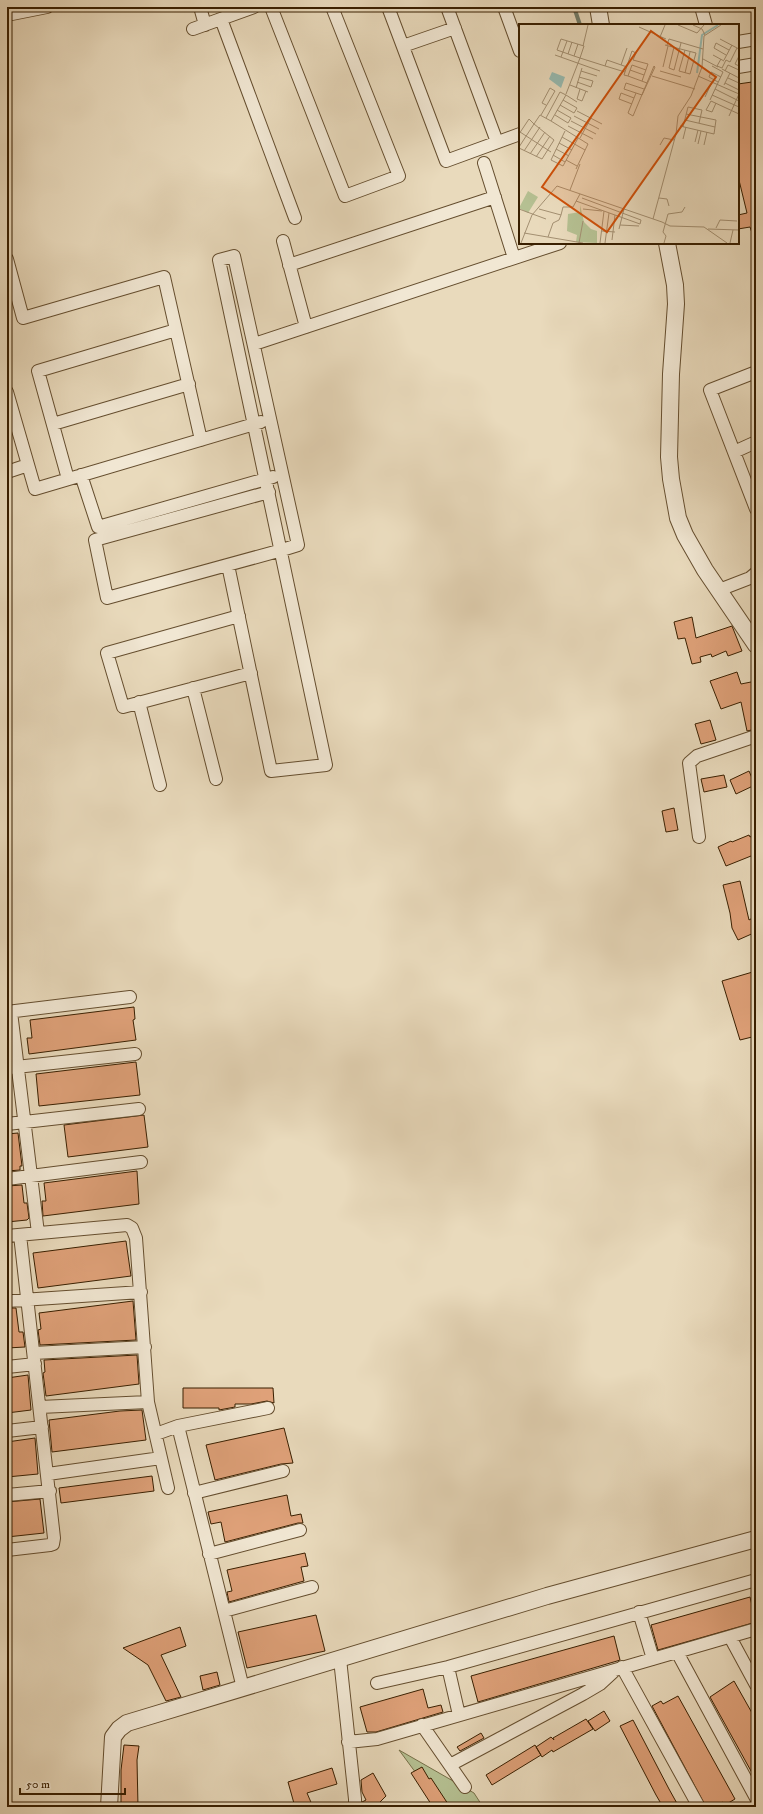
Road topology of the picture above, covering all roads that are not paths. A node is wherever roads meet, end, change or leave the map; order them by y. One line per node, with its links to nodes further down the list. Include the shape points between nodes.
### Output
1 (47, 7): 11 (street)
2 (200, 7): 15 (street)
3 (254, 7): 12 (street)
4 (271, 7): 5 (street, via 345,196 399,176)
5 (332, 7)
6 (388, 7): 20 (street)
7 (447, 7): 16 (street)
8 (504, 7): 21 (street)
9 (598, 7): 13 (street)
10 (702, 7): 14 (street)
11 (7, 15)
12 (221, 19): 15 (street); 28 (street)
13 (602, 24)
14 (706, 24)
15 (205, 25): 17 (street)
16 (455, 28): 20 (street); 25 (street)
17 (193, 30)
18 (756, 39): 19 (street)
19 (739, 42)
20 (403, 46): 25 (street, via 446,161)
21 (519, 48)
22 (756, 64): 23 (street)
23 (739, 67)
24 (519, 134): 25 (street)
25 (497, 142)
26 (484, 163): 27 (street)
27 (495, 197): 32 (street); 34 (street)
28 (295, 218)
29 (283, 241): 34 (street)
30 (557, 244): 32 (street)
31 (667, 244): 59 (street, via 676,304 671,374 671,479 678,518 685,535)
32 (514, 258): 35 (street)
33 (7, 259): 36 (street, via 23,318 164,277)
34 (289, 264): 35 (street)
35 (306, 326): 37 (street)
36 (176, 330): 39 (street); 43 (street, via 38,371)
37 (254, 344): 42 (street); 44 (street, via 234,256 219,260)
38 (756, 372): 47 (street, via 710,390)
39 (188, 384): 43 (street); 45 (street)
40 (7, 392): 41 (street)
41 (10, 412): 48 (street)
42 (270, 420): 44 (street); 50 (street)
43 (53, 424): 52 (street)
44 (254, 424): 45 (street); 53 (street)
45 (201, 440): 51 (street)
46 (756, 442): 47 (street)
47 (734, 452): 55 (street)
48 (28, 465): 49 (street); 52 (street, via 35,489)
49 (7, 472)
50 (282, 474): 53 (street); 56 (street, via 298,545)
51 (81, 475): 52 (street); 53 (street, via 98,527)
52 (68, 479)
53 (266, 479): 54 (street)
54 (269, 492): 56 (street); 57 (street, via 95,540 107,598)
55 (756, 509)
56 (282, 550): 57 (street); 62 (street, via 326,765 271,771)
57 (228, 565): 60 (street)
58 (754, 576): 59 (street)
59 (719, 590): 61 (street)
60 (239, 616): 62 (street); 64 (street, via 107,653 123,707)
61 (756, 645)
62 (250, 673): 63 (street)
63 (193, 688): 64 (street); 66 (street)
64 (139, 702): 67 (street)
65 (756, 736): 68 (street, via 696,756 690,763)
66 (216, 780)
67 (160, 785)
68 (698, 837)
69 (130, 997): 70 (street)
70 (9, 1012): 72 (street)
71 (135, 1054): 72 (street)
72 (12, 1067): 74 (street)
73 (139, 1109): 74 (street)
74 (24, 1122): 75 (street); 77 (street)
75 (7, 1124)
76 (141, 1162): 77 (street)
77 (31, 1176): 78 (street); 79 (street)
78 (7, 1179)
79 (38, 1233): 80 (street); 82 (street, via 127,1226 132,1228 136,1238)
80 (20, 1235): 81 (street); 83 (street)
81 (7, 1236)
82 (141, 1292): 83 (street); 85 (street)
83 (28, 1298): 84 (street); 86 (street)
84 (7, 1301)
85 (145, 1348): 86 (street); 88 (street)
86 (34, 1359): 87 (street); 89 (street)
87 (7, 1367)
88 (148, 1402): 89 (street); 94 (street)
89 (40, 1407): 92 (street)
90 (268, 1408): 91 (street)
91 (178, 1426): 94 (street); 100 (street)
92 (42, 1427): 93 (street); 97 (street)
93 (7, 1431)
94 (156, 1434): 95 (street)
95 (161, 1458): 97 (street); 98 (street)
96 (283, 1471): 100 (street)
97 (48, 1474): 99 (street)
98 (168, 1488)
99 (50, 1491): 101 (street); 104 (street, via 53,1544)
100 (194, 1493): 105 (street)
101 (7, 1495)
102 (300, 1530): 105 (street)
103 (756, 1539): 113 (street, via 548,1596)
104 (7, 1550)
105 (209, 1554): 108 (street)
106 (756, 1580): 109 (street)
107 (312, 1587): 108 (street)
108 (224, 1611): 119 (street)
109 (639, 1612): 114 (street); 115 (street)
110 (756, 1629): 111 (street)
111 (730, 1637): 112 (street); 118 (street)
112 (677, 1652): 114 (street); 125 (street)
113 (340, 1659): 119 (street); 122 (street)
114 (653, 1659): 116 (street)
115 (448, 1667): 117 (street); 120 (street)
116 (619, 1669): 120 (street); 123 (street, via 583,1694); 128 (street)
117 (377, 1683)
118 (756, 1685)
119 (243, 1688): 126 (street, via 133,1721 119,1729 113,1737)
120 (459, 1715): 121 (street)
121 (422, 1725): 122 (street, via 377,1739); 123 (street)
122 (348, 1742): 127 (street, via 355,1799)
123 (450, 1765): 124 (street)
124 (465, 1787)
125 (756, 1798)
126 (109, 1807)
127 (352, 1807)
128 (699, 1807)

